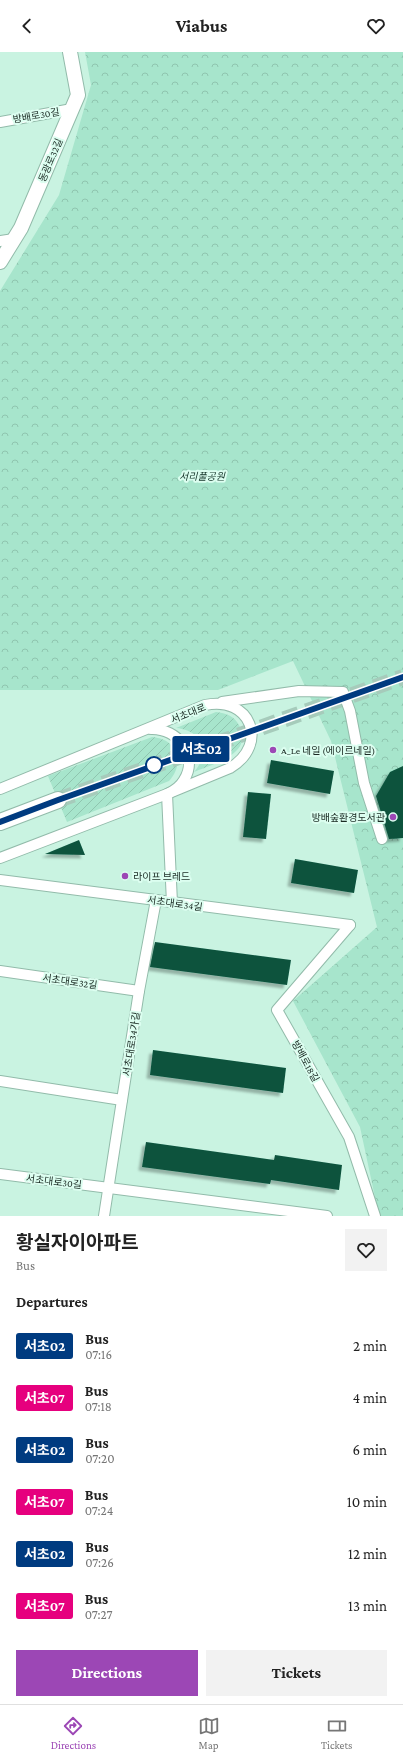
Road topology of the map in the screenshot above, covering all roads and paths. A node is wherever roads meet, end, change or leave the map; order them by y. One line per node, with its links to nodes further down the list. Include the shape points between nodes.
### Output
1 (70, 52): 2 (street, 동광로32길, via 78,95)
2 (72, 109): 3 (street, 방배로30길); 4 (street, 동광로32길)
3 (0, 122)
4 (14, 239): 5 (street); 6 (street, 동광로32길)
5 (0, 242)
6 (0, 262)
7 (215, 703): 8 (street, 서초대로); 10 (street, 서초대로, via 236,708 244,715 252,734 251,745 246,755 230,768); 13 (street, via 299,691 343,692 350,711 364,783)
8 (142, 732): 9 (street, 서초대로); 10 (street, 서초대로, via 152,729 168,732 181,741 186,750 189,760 186,776 176,789)
9 (0, 789)
10 (167, 794): 14 (street, 서초대로); 17 (street)
11 (58, 800): 12 (main road)
12 (0, 822)
13 (382, 839)
14 (0, 858)
15 (0, 880): 16 (street, 서초대로34길)
16 (156, 900): 17 (street, 서초대로34길); 20 (street, 서초대로34가길)
17 (172, 903): 18 (street, 서초대로34길)
18 (350, 925): 27 (street, 방배로18길, via 277,1010 349,1138)
19 (0, 971): 20 (street, 서초대로32길)
20 (139, 991): 22 (street, 서초대로34가길)
21 (0, 1081): 22 (street)
22 (122, 1100): 24 (street, 서초대로34가길)
23 (0, 1174): 24 (street, 서초대로30길)
24 (108, 1188): 25 (street, 서초대로34가길); 26 (street)
25 (104, 1216)
26 (327, 1216)
27 (376, 1216)

